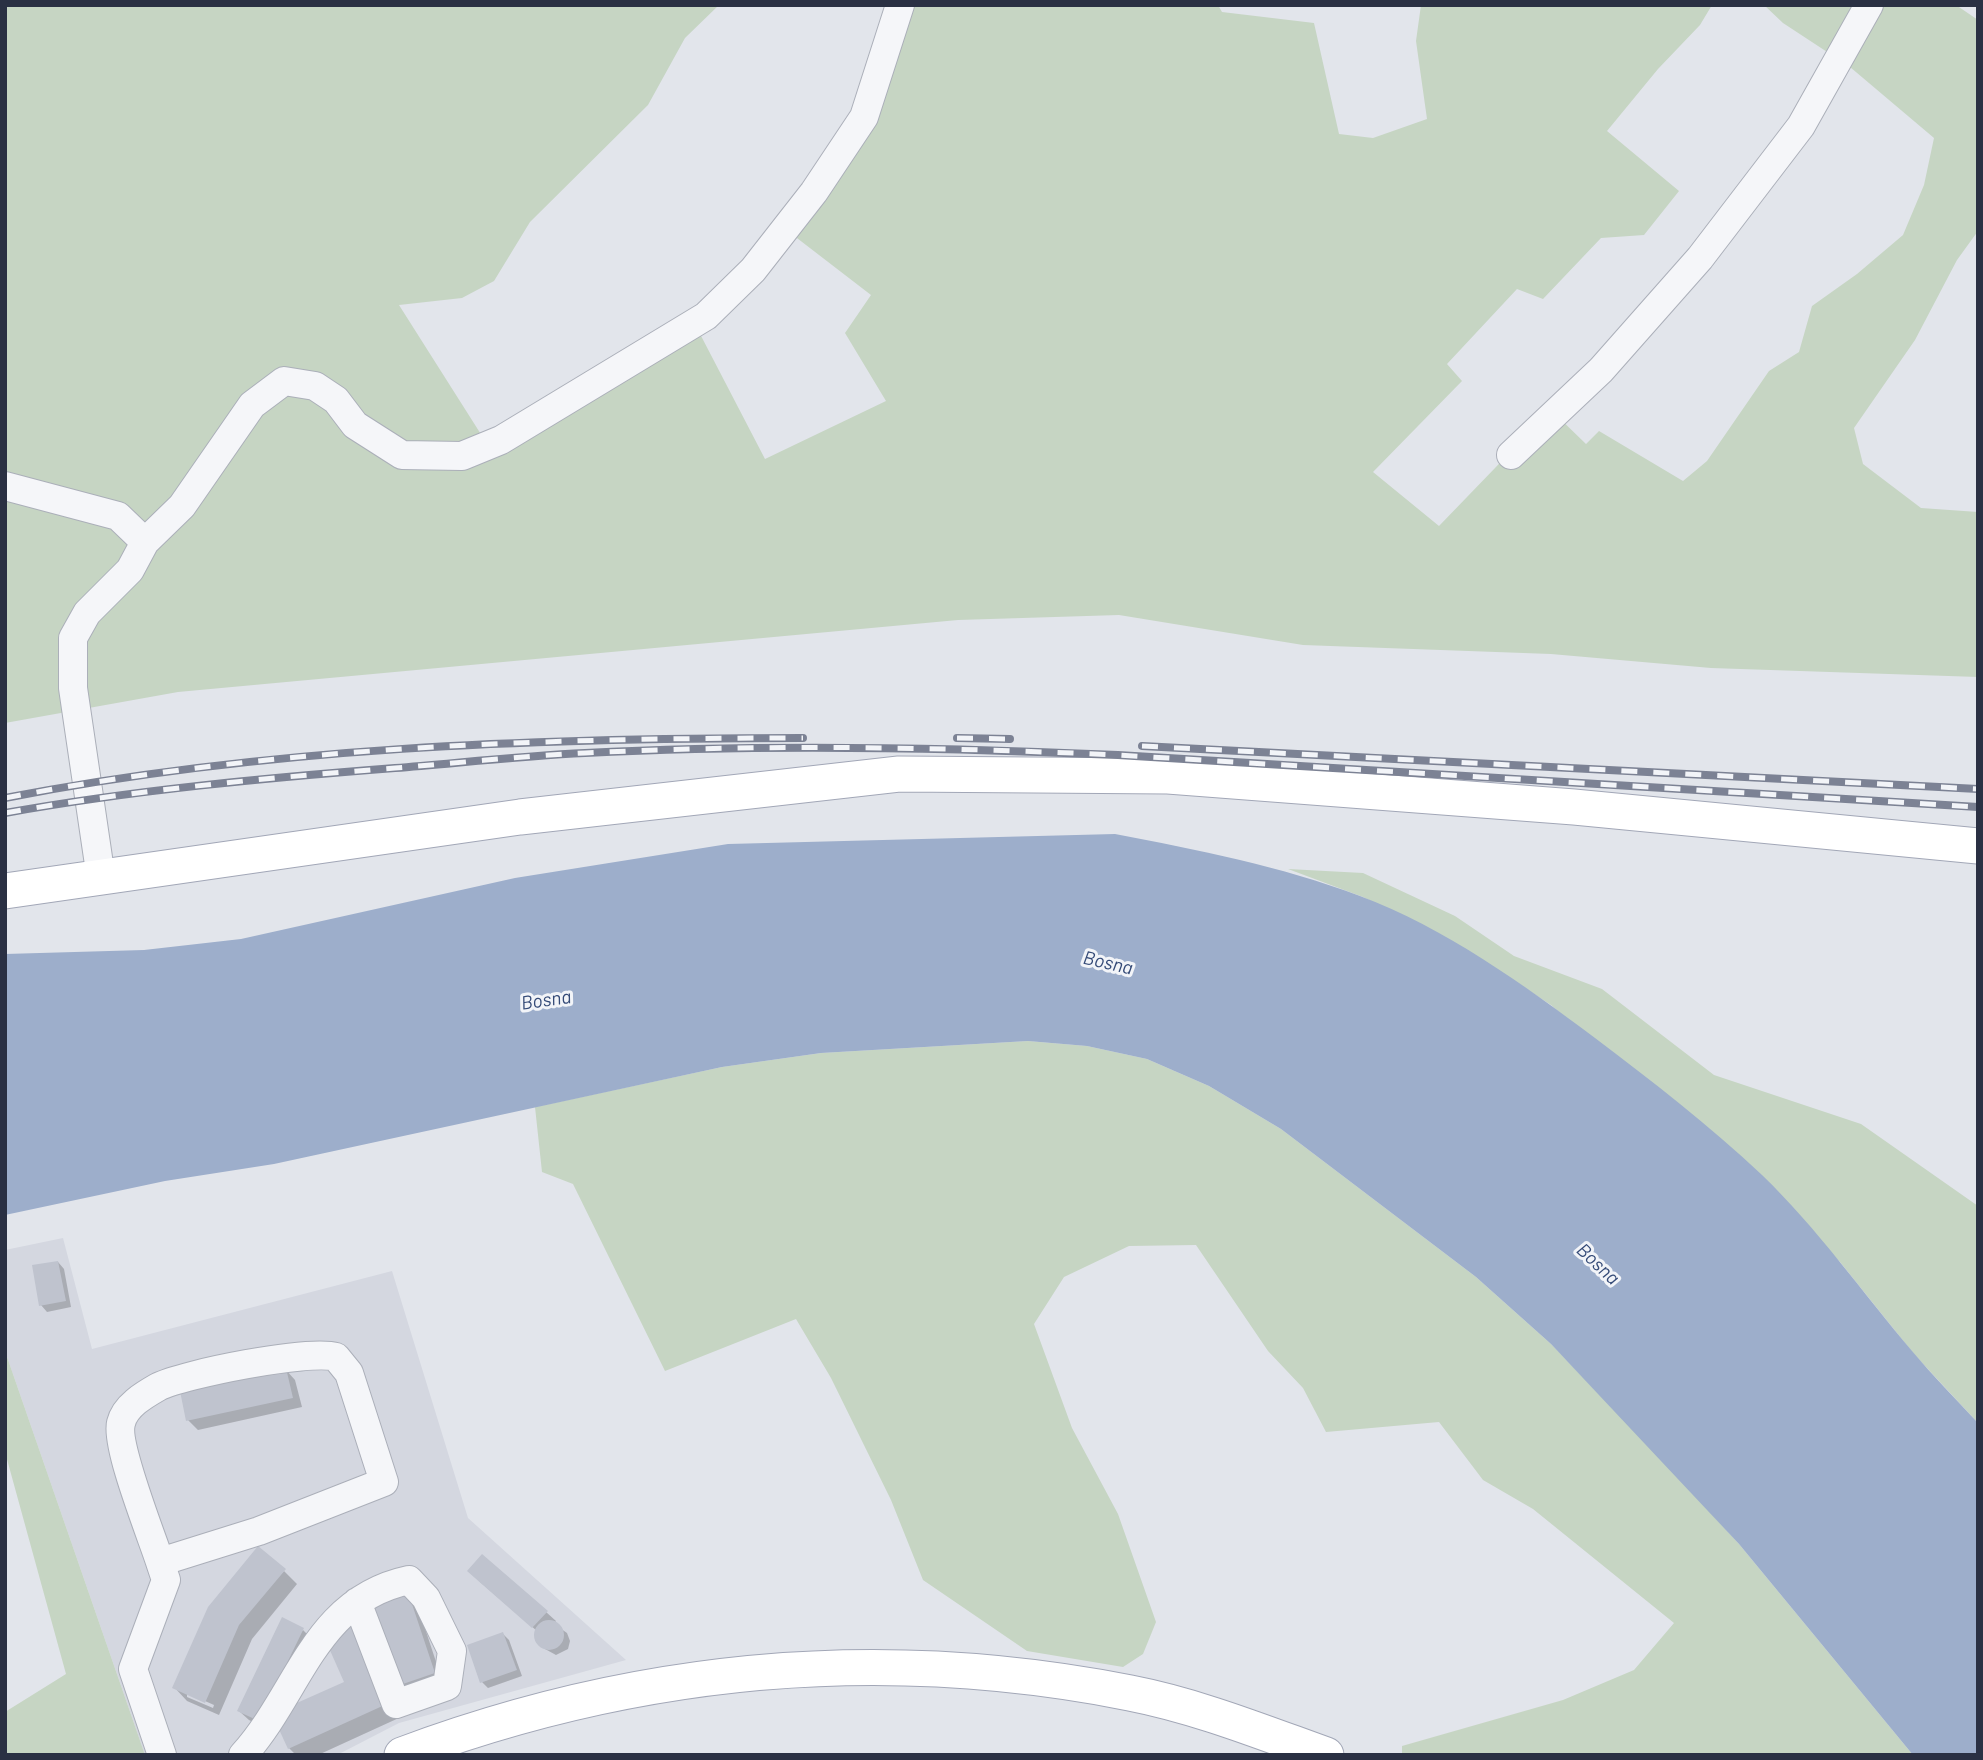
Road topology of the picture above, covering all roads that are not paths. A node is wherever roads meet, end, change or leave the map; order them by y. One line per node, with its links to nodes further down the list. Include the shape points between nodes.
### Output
1 (900, 5): 5 (street, via 864,117 814,192 753,270 706,316 501,440 462,456 402,455 355,425 336,400 315,386 284,381 252,405 182,506)
2 (1869, 5): 3 (street, via 1801,126 1700,258 1601,370)
3 (1511, 456)
4 (5, 486): 5 (street, via 118,516)
5 (145, 542): 7 (street, via 130,570 87,613 73,638 72,688)
6 (1978, 846): 7 (main road, via 1574,807 1168,776 968,772 799,782)
7 (101, 878): 8 (main road)
8 (5, 891)
9 (160, 1562): 9 (street, via 259,1531 384,1482 349,1373 336,1357 304,1355 261,1361 160,1386 129,1407 120,1424 124,1449); 11 (street, via 166,1580 133,1669)
10 (358, 1602): 12 (street, via 317,1640)
11 (162, 1755)
12 (243, 1755)
13 (402, 1755): 14 (main road, via 545,1709 674,1681 807,1667 897,1667 1023,1675 1132,1693 1232,1721)
14 (1326, 1755)

